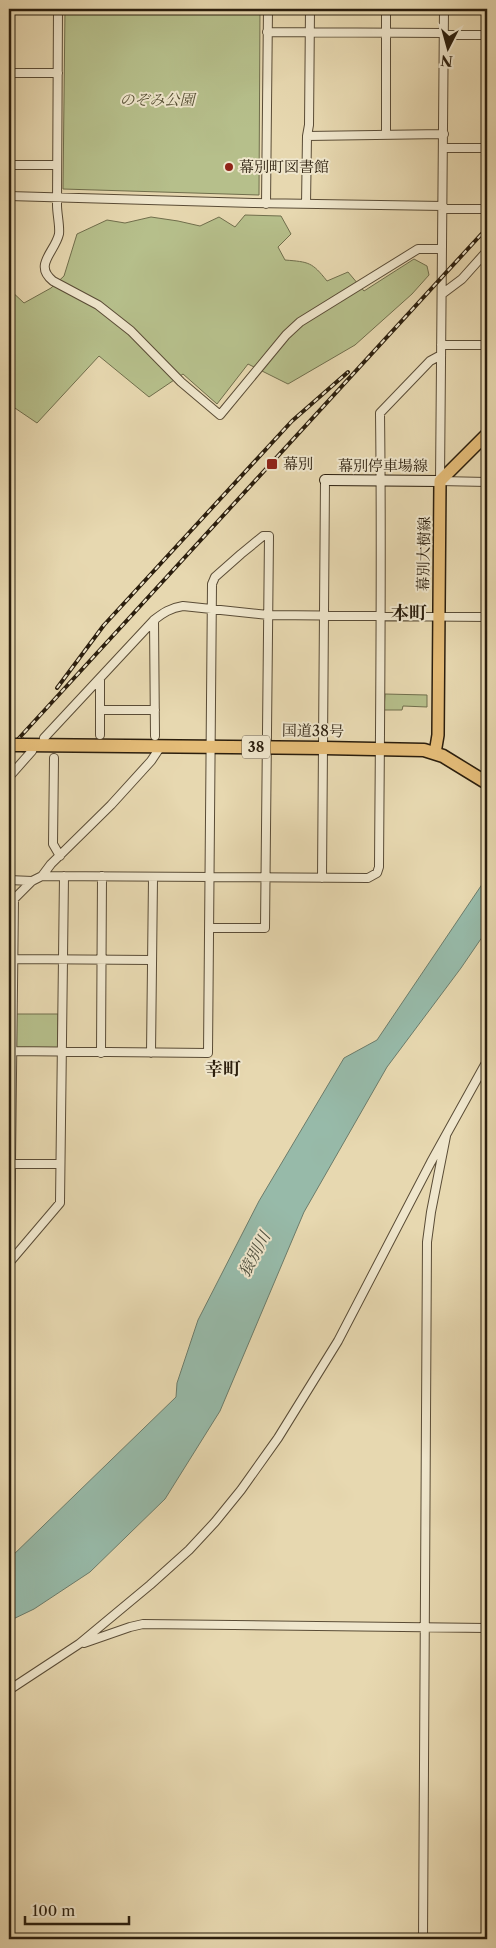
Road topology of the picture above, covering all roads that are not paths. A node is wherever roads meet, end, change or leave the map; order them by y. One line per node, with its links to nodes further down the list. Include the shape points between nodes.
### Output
1 (58, 9): 12 (street)
2 (268, 9): 6 (street)
3 (310, 9): 7 (street)
4 (386, 9): 8 (street)
5 (444, 9): 9 (street)
6 (268, 32): 7 (street); 22 (street)
7 (310, 33): 8 (street); 15 (street)
8 (386, 33): 9 (street); 14 (street)
9 (444, 34): 10 (street); 13 (street)
10 (487, 35)
11 (9, 73): 12 (street)
12 (58, 73): 19 (street)
13 (444, 134): 14 (street); 16 (street)
14 (386, 135): 15 (street)
15 (307, 136): 23 (street)
16 (443, 148): 17 (street); 24 (street)
17 (487, 148)
18 (9, 165): 19 (street)
19 (57, 165): 21 (street)
20 (9, 196): 21 (street)
21 (57, 197): 22 (street); 26 (street, via 59,234 44,264 48,276 98,305 131,331 181,382 220,415 300,322 418,249)
22 (266, 204): 23 (street)
23 (306, 204): 24 (street)
24 (443, 207): 25 (street); 26 (street)
25 (487, 207)
26 (442, 249): 28 (street)
27 (487, 252): 28 (street, via 462,279)
28 (442, 294): 29 (street)
29 (442, 345): 30 (street); 31 (street)
30 (487, 345)
31 (441, 355): 34 (street, via 430,360 380,413); 35 (street)
32 (487, 434): 35 (main road)
33 (325, 480): 34 (main road, 幕別停車場線); 39 (street)
34 (381, 481): 35 (main road, 幕別停車場線); 40 (street)
35 (440, 481): 36 (street); 41 (main road, 幕別大樹線)
36 (487, 482)
37 (212, 609): 38 (street); 38 (street, via 215,577 262,536 270,536); 43 (street, via 174,607); 51 (street)
38 (268, 615): 39 (street); 52 (street)
39 (324, 616): 40 (street); 54 (street)
40 (381, 617): 41 (street); 55 (street)
41 (439, 617): 42 (street); 56 (main road, 幕別大樹線)
42 (487, 617)
43 (154, 620): 44 (street); 46 (street)
44 (100, 680): 45 (street); 48 (street)
45 (100, 710): 46 (street); 47 (street)
46 (155, 710): 49 (street)
47 (100, 735)
48 (44, 738)
49 (158, 741): 51 (highway, 国道38号 / 38); 53 (highway, 国道38号 / 38); 60 (street, via 151,761)
50 (9, 745): 53 (highway, 国道38号 / 38, bridge)
51 (210, 746): 52 (highway, 国道38号 / 38); 64 (street)
52 (266, 747): 54 (highway, 国道38号 / 38); 66 (street)
53 (28, 748): 58 (street)
54 (324, 748): 55 (highway, 国道38号 / 38); 67 (street)
55 (380, 749): 56 (highway, 国道38号 / 38); 67 (street, via 377,873 368,878)
56 (435, 753): 59 (highway, 国道38号 / 38)
57 (54, 758): 60 (street, via 53,844)
58 (9, 777)
59 (484, 780)
60 (60, 856): 61 (street)
61 (42, 876): 62 (street); 69 (street)
62 (64, 876): 63 (street); 73 (street)
63 (102, 876): 65 (street); 74 (street)
64 (210, 877): 65 (street); 66 (street); 71 (street)
65 (153, 878): 75 (street)
66 (266, 878): 67 (street); 71 (street, via 265,928)
67 (322, 878)
68 (9, 880): 69 (street)
69 (32, 881): 70 (street)
70 (11, 902): 72 (street)
71 (209, 928): 79 (street, via 208,1053)
72 (13, 958): 73 (street); 76 (street)
73 (63, 959): 74 (street); 77 (street)
74 (102, 960): 75 (street); 78 (street)
75 (152, 960): 79 (street)
76 (10, 1051): 77 (street); 82 (street)
77 (62, 1052): 78 (street); 83 (street)
78 (101, 1053): 79 (street)
79 (151, 1053)
80 (487, 1061): 81 (street)
81 (446, 1136): 85 (street, via 427,1242); 87 (street, via 357,1308 278,1438 231,1502 189,1550)
82 (10, 1164): 83 (street); 84 (street)
83 (60, 1164): 84 (street, via 60,1203)
84 (12, 1259)
85 (424, 1627): 86 (street); 87 (street, via 143,1624); 89 (street)
86 (487, 1628)
87 (79, 1644): 88 (street)
88 (9, 1690)
89 (422, 1939)

